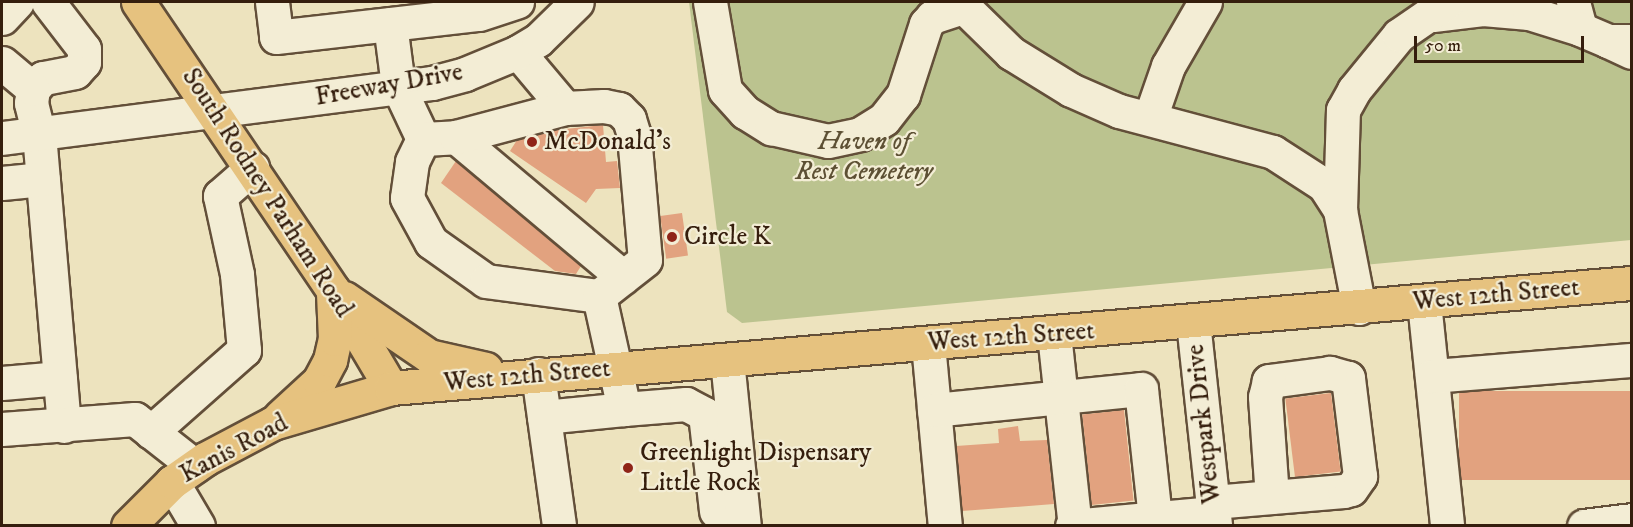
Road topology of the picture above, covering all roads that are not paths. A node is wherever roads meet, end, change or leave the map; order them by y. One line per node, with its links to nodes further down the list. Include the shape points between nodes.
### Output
1 (17, 2): 11 (street)
2 (48, 2): 17 (street, via 84,48 84,62 75,72 43,78)
3 (138, 2): 20 (main road, South Rodney Parham Road)
4 (272, 2): 12 (street, via 276,38)
5 (517, 2): 12 (street, via 479,14)
6 (577, 2): 14 (street, Freeway Drive, via 538,40)
7 (710, 2): 9 (street, via 720,72 725,90 737,106 771,128 828,141 860,134 884,119 903,95 926,24 932,17)
8 (1205, 2): 21 (street, via 1168,66)
9 (960, 5): 21 (street, via 1011,53 1071,90 1119,111)
10 (1440, 8): 13 (street, via 1529,13); 19 (street, via 1400,35)
11 (2, 18)
12 (390, 24): 16 (street)
13 (1605, 33)
14 (518, 52): 16 (street, Freeway Drive, via 465,74); 18 (street)
15 (2, 63): 17 (street)
16 (398, 86): 20 (street, Freeway Drive); 25 (street)
17 (33, 89): 22 (street, via 31,103)
18 (565, 108): 23 (street); 32 (street, via 619,109 629,119 634,135 645,260)
19 (1342, 110): 26 (street, via 1324,136); 30 (street)
20 (214, 111): 22 (street, Freeway Drive); 27 (main road, South Rodney Parham Road)
21 (1150, 118): 26 (street)
22 (39, 134): 24 (street, Freeway Drive); 28 (street)
23 (456, 137): 25 (street); 32 (street)
24 (2, 138)
25 (423, 139): 32 (street, via 412,162 407,198 431,242 486,281)
26 (1282, 156): 30 (street, via 1324,185)
27 (252, 168): 33 (main road, South Rodney Parham Road); 54 (street, via 219,196 237,274 244,350)
28 (43, 179): 29 (street); 44 (street)
29 (2, 183)
30 (1340, 210): 35 (street)
31 (1632, 282): 34 (main road, West 12th Street)
32 (611, 287): 41 (street)
33 (333, 290): 42 (main road, via 429,356); 46 (main road, South Rodney Parham Road); 51 (main road, via 335,339 330,360 319,381)
34 (1424, 302): 35 (main road, West 12th Street); 43 (street)
35 (1359, 308): 36 (main road, West 12th Street)
36 (1193, 322): 37 (main road, West 12th Street); 57 (street, Westpark Drive)
37 (1054, 334): 38 (main road, West 12th Street); 47 (street)
38 (928, 344): 39 (main road, West 12th Street); 49 (street)
39 (728, 360): 41 (main road, West 12th Street); 58 (street)
40 (1632, 360): 43 (street)
41 (616, 368): 42 (main road, West 12th Street); 48 (street)
42 (527, 375): 46 (main road, West 12th Street); 50 (street)
43 (1432, 376): 66 (street)
44 (60, 378): 45 (street); 52 (street)
45 (2, 383)
46 (391, 388): 51 (main road, Kanis Road)
47 (1060, 397): 49 (street); 60 (street, via 1141,389); 65 (street)
48 (624, 409): 50 (street); 58 (street, via 686,404 705,414)
49 (934, 410): 64 (street)
50 (544, 417): 63 (street)
51 (273, 423): 55 (main road, Kanis Road)
52 (64, 426): 53 (street); 54 (street, via 135,419)
53 (2, 429)
54 (151, 432): 55 (street)
55 (183, 474): 61 (main road, Kanis Road); 62 (street)
56 (1272, 497): 57 (street)
57 (1214, 514): 60 (street)
58 (730, 518)
59 (1632, 520): 67 (street)
60 (1156, 522): 65 (street)
61 (128, 525)
62 (198, 525)
63 (559, 525)
64 (945, 525)
65 (1074, 525)
66 (1447, 525)
67 (1584, 525)

